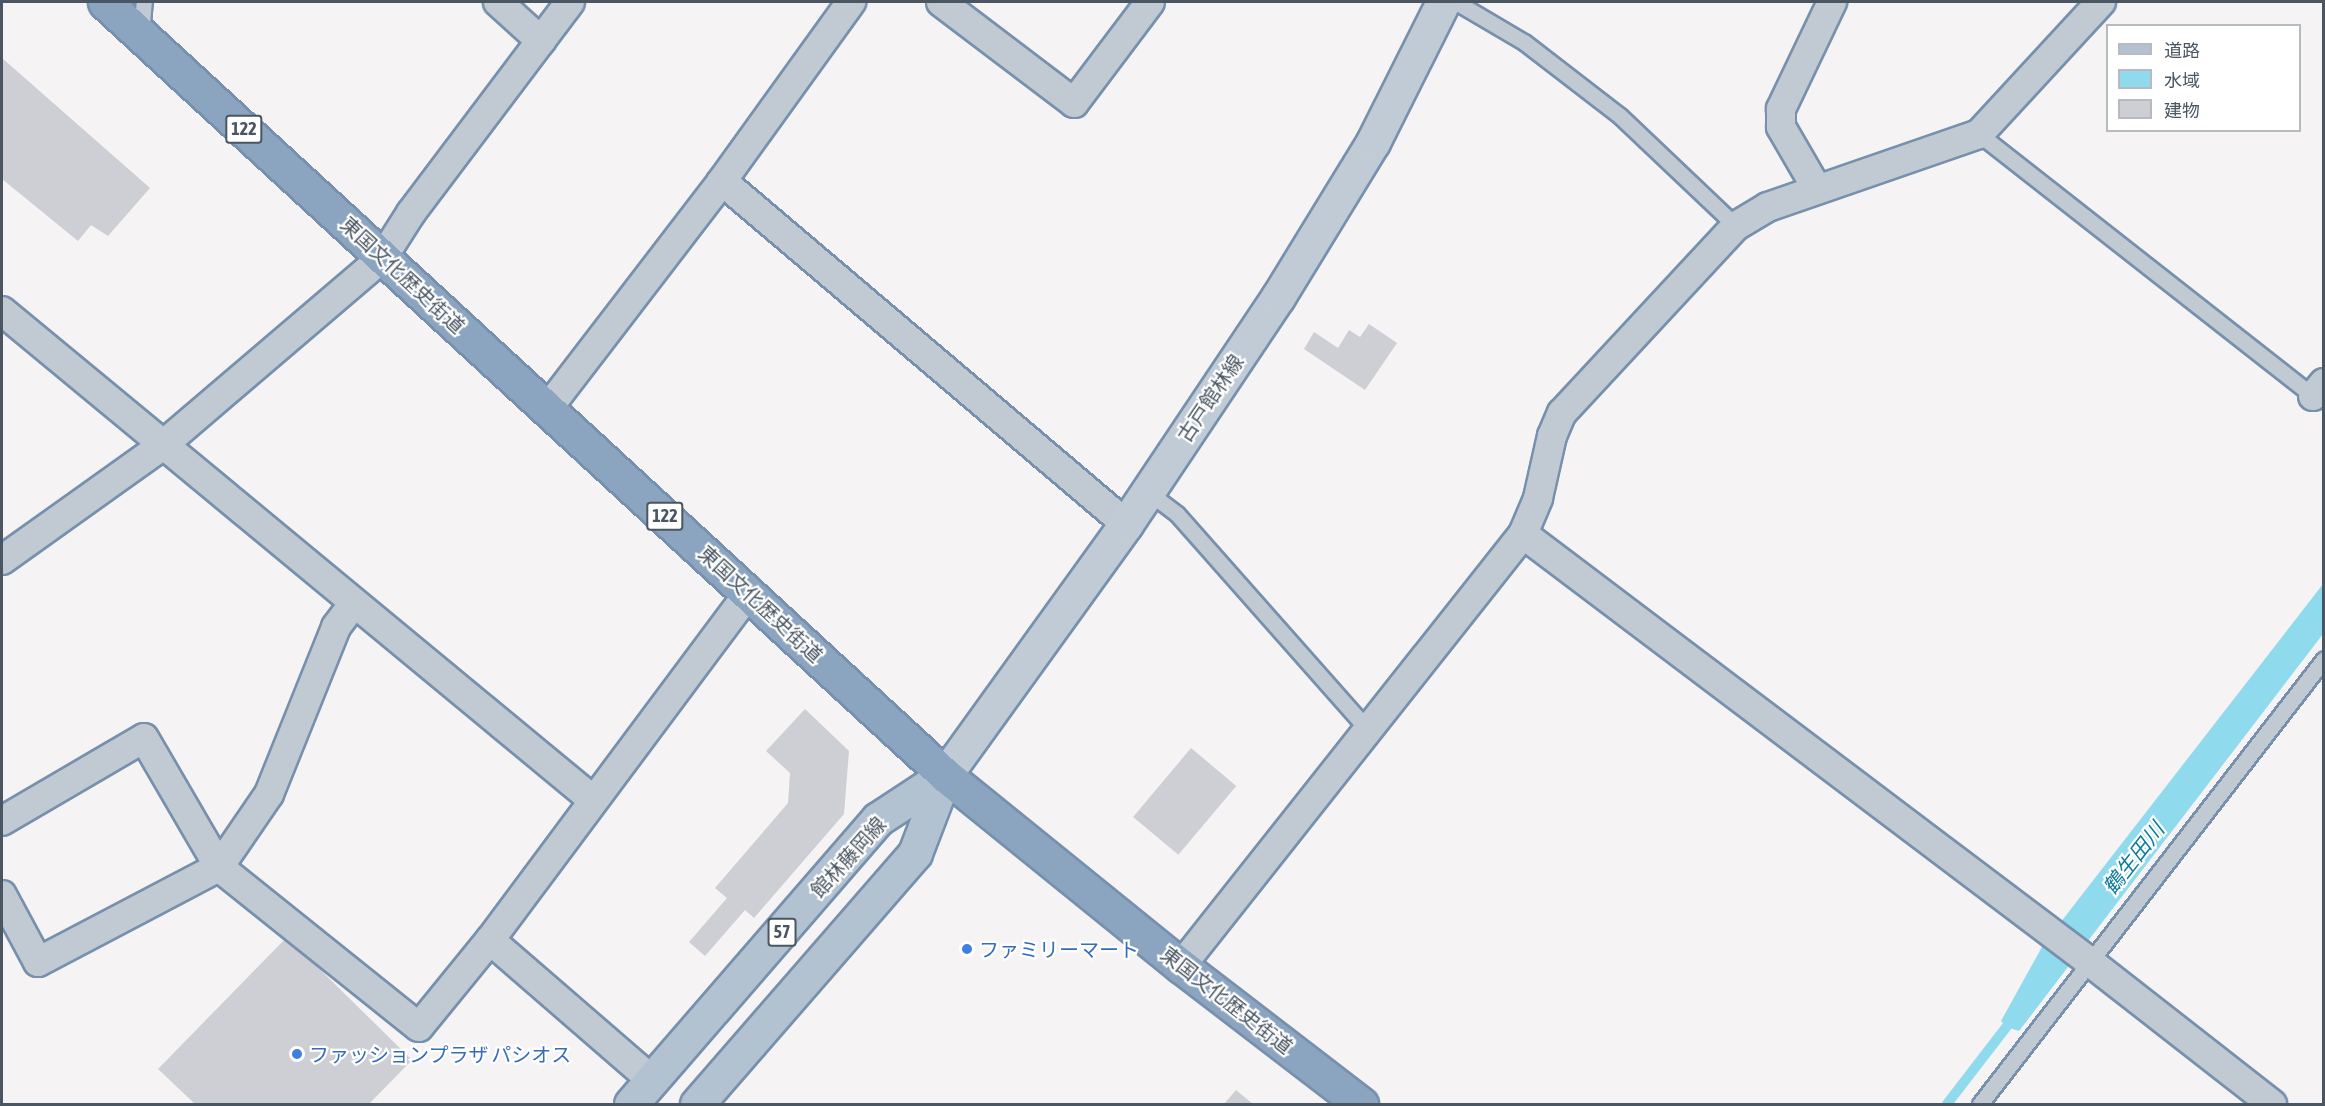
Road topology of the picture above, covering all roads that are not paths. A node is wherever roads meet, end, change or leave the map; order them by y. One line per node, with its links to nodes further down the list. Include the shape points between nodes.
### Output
1 (105, 2): 12 (highway, 東国文化歴史街道 / 122)
2 (144, 2): 12 (lane)
3 (498, 2): 13 (street)
4 (570, 2): 13 (street)
5 (851, 2): 15 (street)
6 (940, 2): 7 (street, via 1074,103)
7 (1150, 2)
8 (1443, 2): 23 (main road, 古戸館林線, via 1372,142 1278,297)
9 (1456, 2): 17 (lane, via 1524,42 1620,116)
10 (1832, 2): 16 (street, via 1781,109 1781,127)
11 (2100, 2): 14 (street)
12 (141, 34): 18 (highway, 東国文化歴史街道 / 122)
13 (541, 40): 18 (street, via 411,213)
14 (1979, 134): 16 (street); 20 (lane)
15 (722, 181): 21 (street); 24 (street)
16 (1817, 189): 17 (street, via 1768,207)
17 (1736, 226): 25 (street, via 1562,413 1552,436 1538,498)
18 (383, 257): 21 (highway, 東国文化歴史街道 / 122); 22 (street)
19 (2, 311): 22 (street)
20 (2320, 394)
21 (548, 408): 27 (highway, 東国文化歴史街道 / 122)
22 (163, 445): 26 (street); 28 (street)
23 (1148, 492): 24 (main road, 古戸館林線); 30 (lane, via 1177,514)
24 (1126, 524): 31 (main road, 古戸館林線)
25 (1523, 534): 30 (street); 37 (street)
26 (2, 560)
27 (749, 593): 31 (highway, 東国文化歴史街道 / 122); 32 (street)
28 (354, 603): 32 (street); 34 (street, via 336,627 269,794)
29 (2324, 659): 37 (lane)
30 (1367, 729): 38 (street)
31 (945, 775): 38 (highway, 東国文化歴史街道 / 122); 39 (main road, 館林藤岡線 / 57, via 878,819); 40 (main road, 57, via 915,853)
32 (593, 800): 36 (street)
33 (2, 821): 34 (street, via 144,738)
34 (219, 867): 35 (street, via 38,962); 36 (street, via 419,1028)
35 (2, 895)
36 (490, 940): 39 (street)
37 (2090, 962): 42 (lane); 43 (street)
38 (1181, 966): 41 (highway, 東国文化歴史街道 / 122)
39 (642, 1093)
40 (697, 1104)
41 (1362, 1104)
42 (1980, 1104)
43 (2272, 1104)

